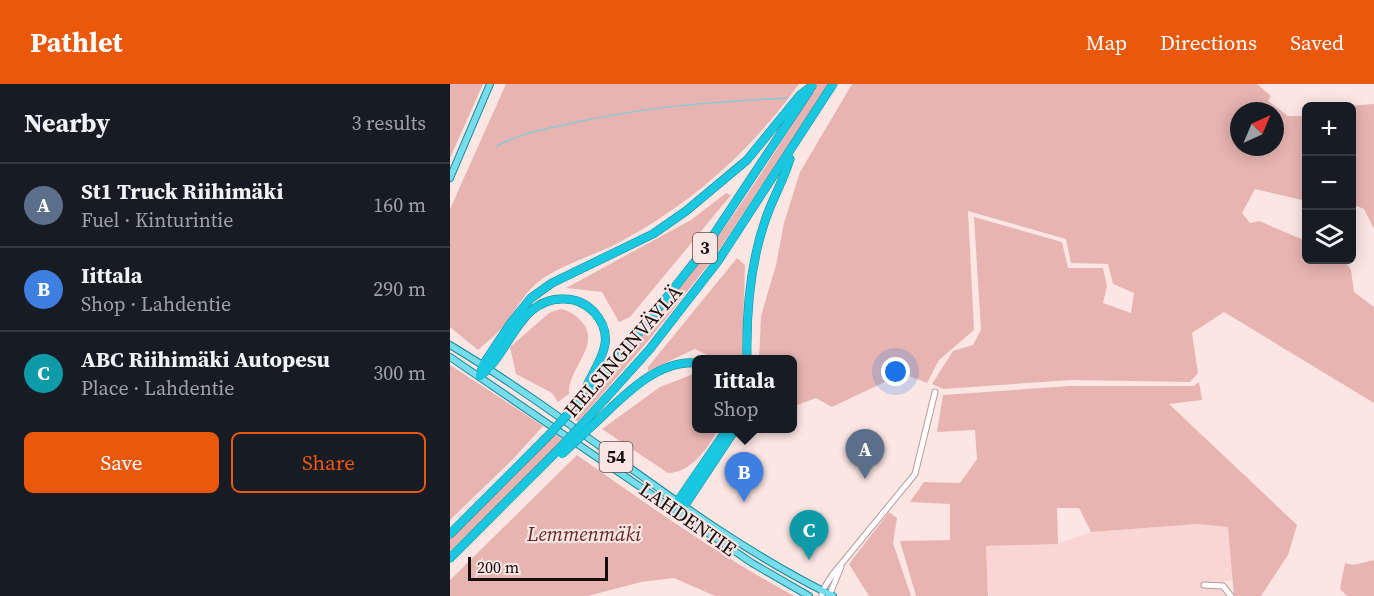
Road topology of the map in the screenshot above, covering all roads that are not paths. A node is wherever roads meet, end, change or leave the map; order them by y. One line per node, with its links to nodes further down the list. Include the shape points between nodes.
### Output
1 (490, 84): 5 (main road)
2 (833, 84): 4 (highway, HELSINGINVÄYLÄ / 3)
3 (813, 85): 10 (highway, via 800,95 747,160 686,212 653,234 552,283 531,298); 13 (highway, HELSINGINVÄYLÄ / 3, via 701,254)
4 (792, 151): 7 (highway, via 756,255 749,295); 14 (highway, HELSINGINVÄYLÄ / 3, via 685,306)
5 (450, 178)
6 (450, 345): 10 (main road, LAHDENTIE / 54)
7 (747, 355)
8 (450, 357): 11 (main road, LAHDENTIE / 54)
9 (692, 363): 14 (highway, via 663,369)
10 (486, 367): 11 (highway); 13 (highway, via 531,311 554,299 576,301 596,314 606,341 602,360); 17 (main road, LAHDENTIE / 54)
11 (480, 376): 18 (main road, LAHDENTIE / 54)
12 (935, 392): 21 (street, via 915,474)
13 (581, 400): 19 (highway, HELSINGINVÄYLÄ / 3, bridge)
14 (591, 421): 20 (highway, HELSINGINVÄYLÄ / 3, bridge)
15 (725, 433): 17 (highway)
16 (733, 433): 17 (highway)
17 (681, 503): 18 (highway); 23 (main road, LAHDENTIE / 54)
18 (676, 511): 24 (main road, LAHDENTIE / 54)
19 (450, 534)
20 (450, 558)
21 (842, 565): 23 (street); 25 (street)
22 (1204, 585): 26 (street, via 1223,586)
23 (822, 593): 25 (main road, LAHDENTIE / 54)
24 (809, 596)
25 (831, 596)
26 (1231, 596)

